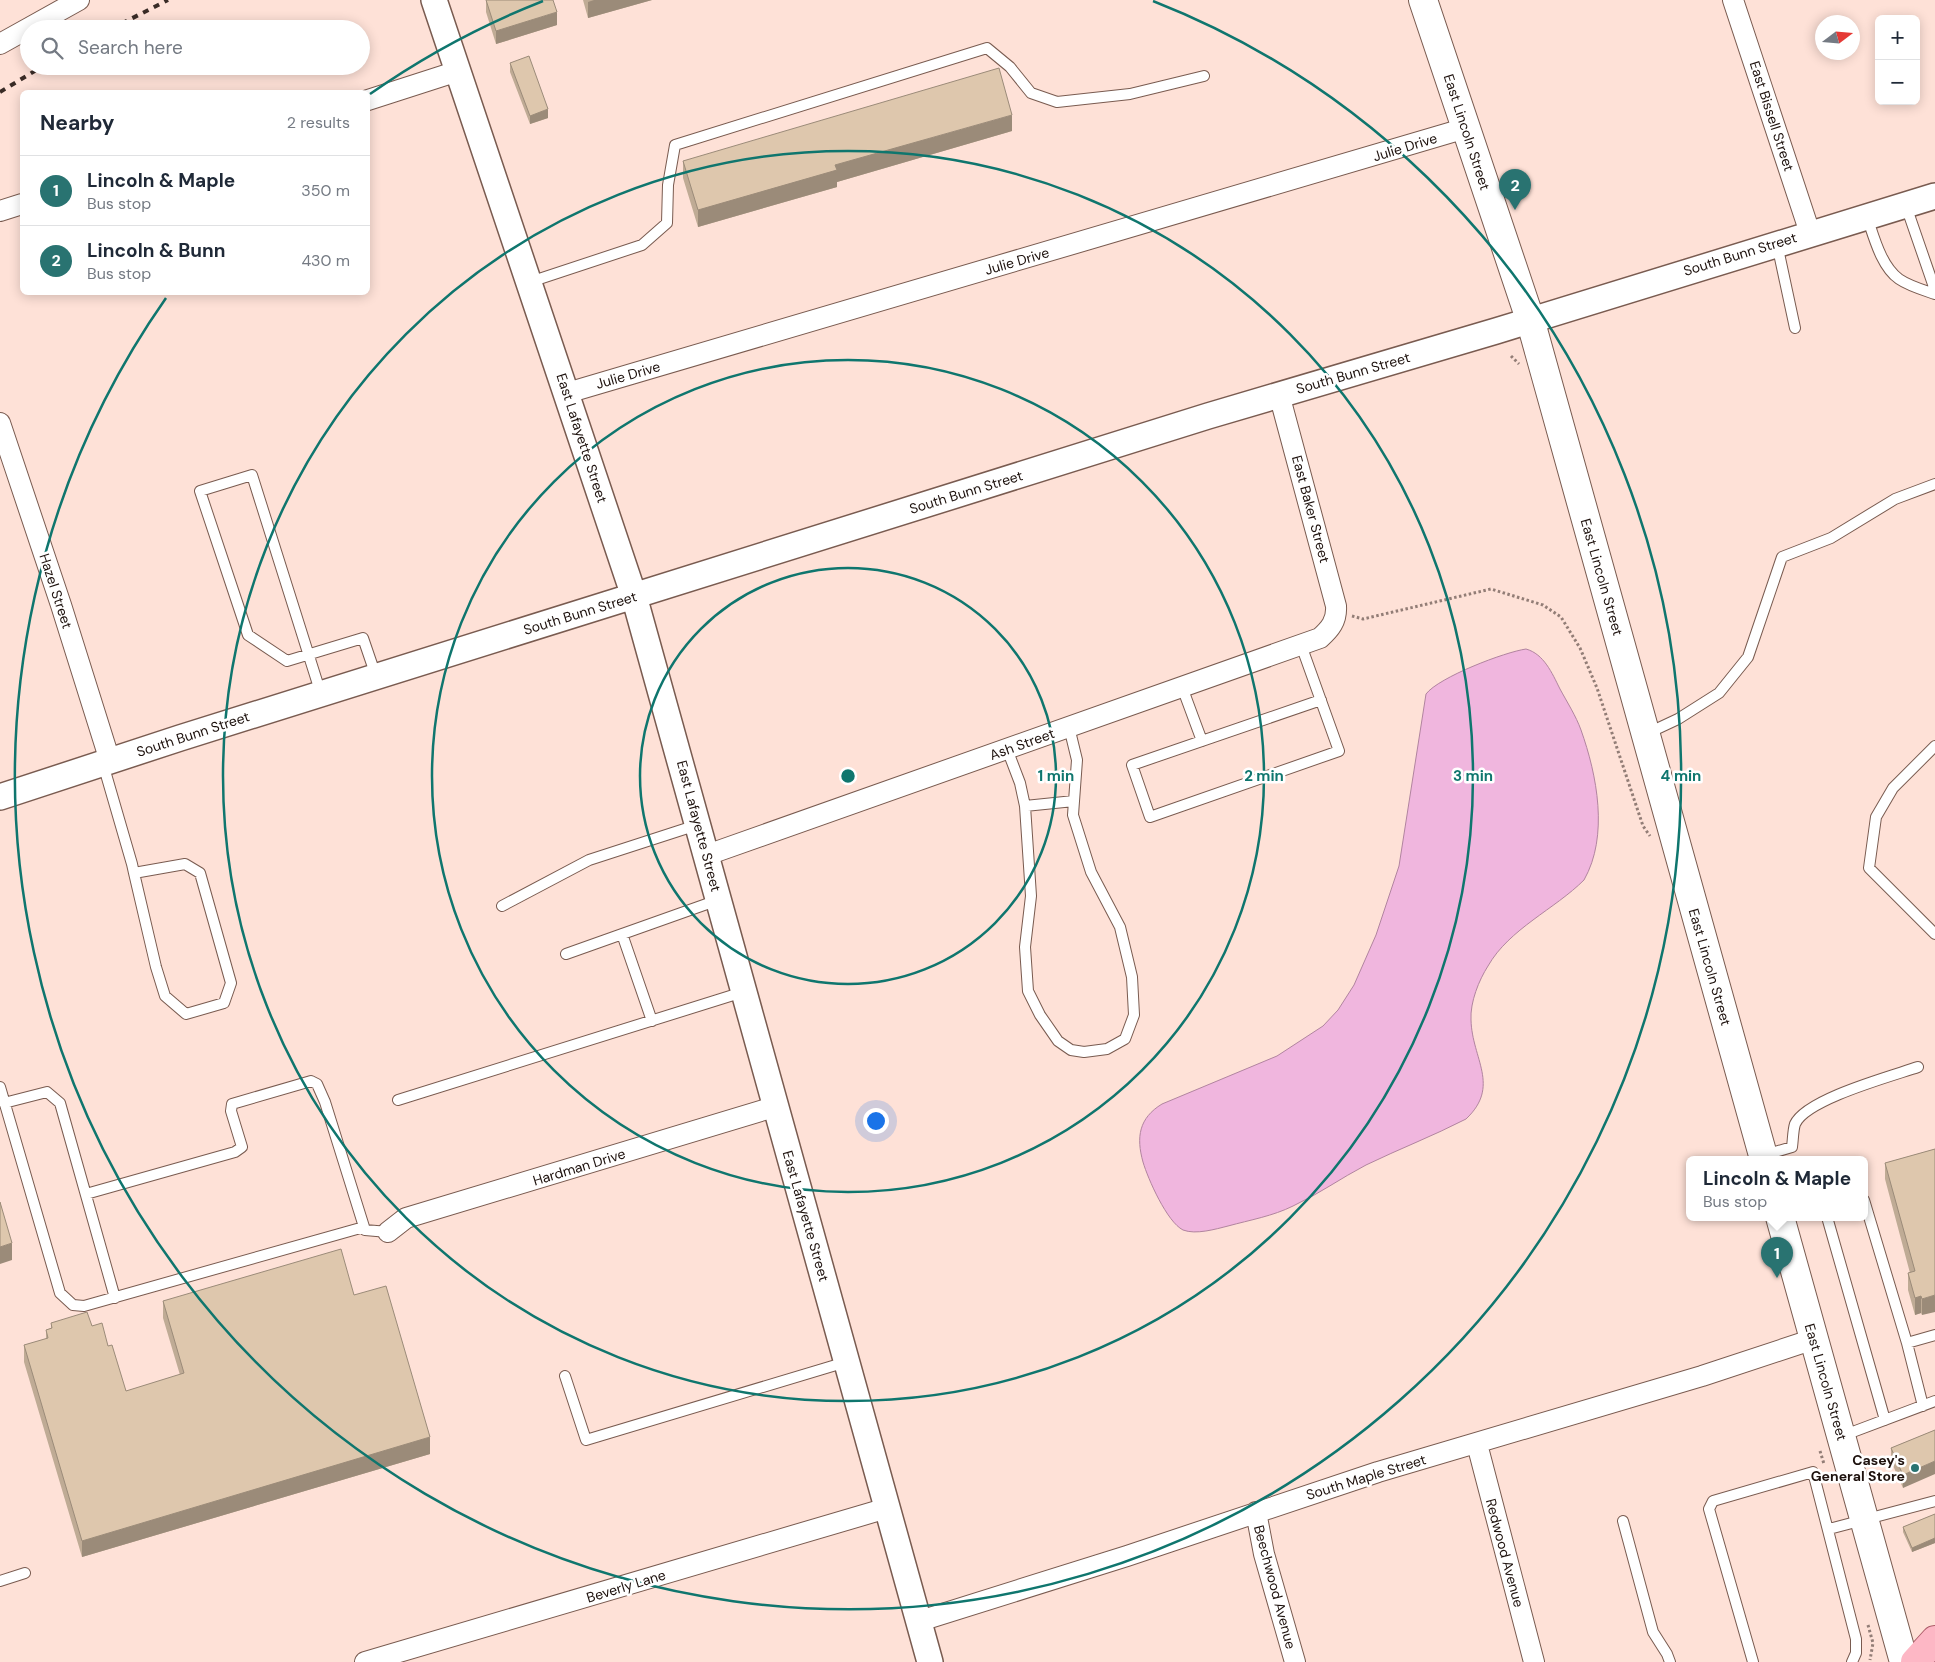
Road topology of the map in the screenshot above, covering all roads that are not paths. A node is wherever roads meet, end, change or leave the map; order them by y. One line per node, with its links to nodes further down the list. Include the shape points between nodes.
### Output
1 (79, 0): 5 (street)
2 (434, 0): 8 (street, East Lafayette Street)
3 (1423, 0): 11 (main road, East Lincoln Street)
4 (1733, 0): 17 (street, East Bissell Street)
5 (43, 20)
6 (20, 33): 7 (street)
7 (0, 44)
8 (458, 71): 10 (street); 19 (street, East Lafayette Street)
9 (1204, 76): 19 (lane, via 1130,94 1058,102 1031,94 1010,67 987,48 977,51 674,145 667,223 642,245)
10 (370, 99)
11 (1466, 128): 22 (main road, East Lincoln Street); 24 (street, Julie Drive)
12 (1935, 196): 14 (street, South Bunn Street)
13 (20, 205): 15 (street)
14 (1906, 205): 16 (street, South Bunn Street); 20 (lane)
15 (0, 211)
16 (1866, 216): 17 (street, South Bunn Street); 21 (lane, via 1885,263 1893,274)
17 (1810, 232): 18 (street, South Bunn Street)
18 (1777, 243): 22 (street, South Bunn Street); 23 (lane)
19 (530, 282): 24 (street, East Lafayette Street)
20 (1935, 290)
21 (1935, 294)
22 (1530, 319): 25 (street, South Bunn Street); 37 (main road, East Lincoln Street)
23 (1795, 328)
24 (567, 393): 28 (street, East Lafayette Street)
25 (1280, 394): 28 (street, South Bunn Street); 29 (street, East Baker Street, via 1331,586)
26 (0, 422): 41 (street, Hazel Street, via 61,605)
27 (1935, 484): 37 (lane, via 1896,499 1831,538 1782,557 1748,657 1719,693 1678,719)
28 (634, 596): 32 (street, South Bunn Street); 45 (street, East Lafayette Street)
29 (1335, 619): 30 (street, Ash Street, via 1320,638)
30 (1301, 645): 33 (street, Ash Street); 35 (lane)
31 (309, 655): 31 (lane, via 252,475 200,491 248,635 287,661); 32 (lane, via 364,638); 34 (lane)
32 (376, 677): 34 (street, South Bunn Street)
33 (1182, 687): 36 (street, Ash Street); 38 (lane)
34 (321, 694): 41 (street, South Bunn Street)
35 (1321, 700): 38 (lane); 38 (lane, via 1339,751 1150,816 1132,765)
36 (1069, 727): 40 (street, Ash Street); 43 (lane, via 1077,760)
37 (1646, 734): 60 (main road, East Lincoln Street)
38 (1202, 741)
39 (1935, 746): 51 (lane, via 1893,788 1876,817 1869,868)
40 (1007, 749): 44 (lane); 46 (street, Ash Street)
41 (106, 762): 42 (street, South Bunn Street); 47 (lane)
42 (0, 797)
43 (1074, 802): 44 (lane); 44 (lane, via 1073,815 1092,872 1120,927 1127,949 1134,1014 1125,1039 1107,1049 1084,1052 1071,1050 1058,1041 1028,991 1024,947 1031,896)
44 (1025, 806)
45 (698, 825): 46 (street, East Lafayette Street); 49 (lane, via 589,860)
46 (707, 855): 48 (street, East Lafayette Street)
47 (134, 872): 47 (lane, via 156,968 166,996 186,1014 224,1003 231,983 200,873 185,864)
48 (719, 899): 50 (lane); 53 (street, East Lafayette Street)
49 (502, 906)
50 (622, 934): 52 (lane); 54 (lane)
51 (1935, 934)
52 (566, 954)
53 (743, 992): 54 (lane); 59 (street, East Lafayette Street)
54 (652, 1020): 57 (lane)
55 (1918, 1067): 61 (lane, via 1848,1090 1812,1107 1796,1123 1792,1147)
56 (0, 1087): 58 (lane)
57 (398, 1100)
58 (4, 1103): 62 (lane, via 47,1092 60,1103); 68 (lane, via 60,1293 73,1305 84,1306)
59 (774, 1107): 67 (street, Hardman Drive, via 406,1218); 72 (street, East Lafayette Street)
60 (1762, 1156)
61 (1768, 1156)
62 (86, 1194): 66 (lane, via 235,1152 242,1146 231,1111 232,1104 311,1081 317,1084 325,1102); 68 (lane)
63 (1868, 1213): 71 (lane)
64 (1781, 1221): 70 (main road, East Lincoln Street)
65 (1828, 1221): 76 (lane)
66 (364, 1227): 67 (lane, via 365,1230); 68 (lane)
67 (388, 1232)
68 (115, 1298)
69 (1935, 1335): 71 (lane)
70 (1814, 1339): 77 (main road, East Lincoln Street); 78 (street, South Maple Street)
71 (1907, 1343): 75 (lane)
72 (846, 1362): 73 (lane, via 586,1440); 80 (street, East Lafayette Street)
73 (565, 1376)
74 (1935, 1401): 75 (lane)
75 (1923, 1406): 76 (lane)
76 (1885, 1420): 77 (lane)
77 (1829, 1439): 82 (main road, East Lincoln Street)
78 (1477, 1444): 81 (street, South Maple Street); 92 (street, Redwood Avenue)
79 (1935, 1501): 82 (lane)
80 (887, 1508): 87 (street, East Lafayette Street); 89 (street, Beverly Lane)
81 (1256, 1512): 87 (street, South Maple Street); 91 (street, Beechwood Avenue, via 1264,1554)
82 (1864, 1520): 84 (lane); 96 (main road, East Lincoln Street)
83 (1623, 1521): 93 (lane, via 1653,1632)
84 (1829, 1529): 94 (lane, via 1813,1472 1713,1501 1709,1508); 95 (lane, via 1856,1639)
85 (25, 1574): 86 (lane)
86 (0, 1581)
87 (920, 1621): 90 (street, East Lafayette Street)
88 (1935, 1640): 97 (main road)
89 (365, 1662)
90 (930, 1662)
91 (1295, 1662)
92 (1534, 1662)
93 (1670, 1662)
94 (1753, 1662)
95 (1852, 1662)
96 (1904, 1662)
97 (1915, 1662)

